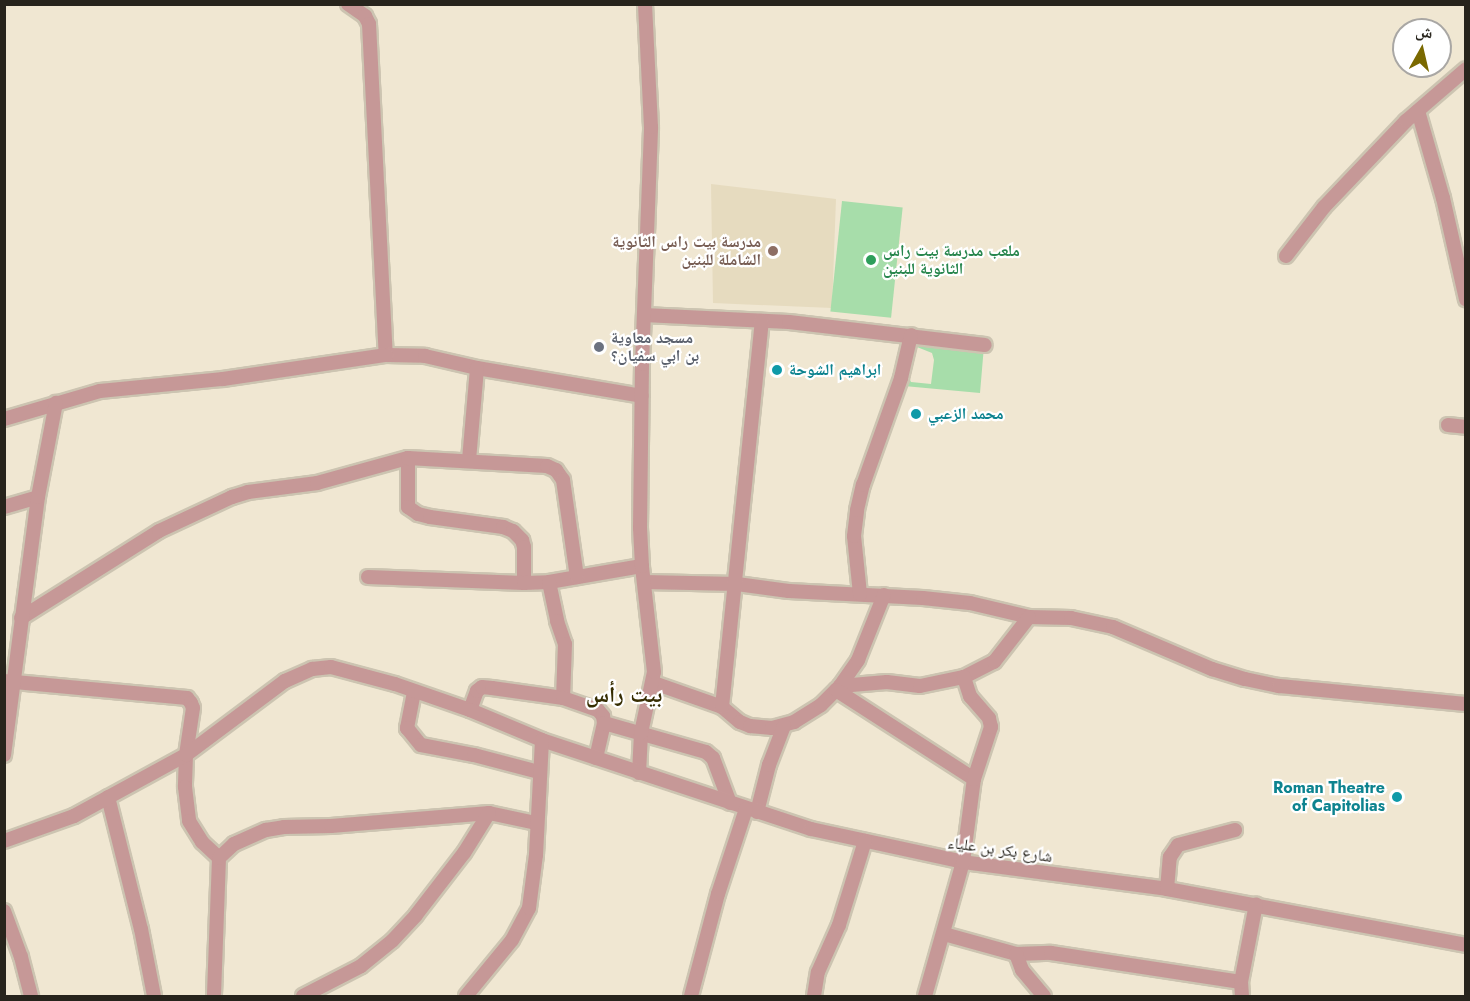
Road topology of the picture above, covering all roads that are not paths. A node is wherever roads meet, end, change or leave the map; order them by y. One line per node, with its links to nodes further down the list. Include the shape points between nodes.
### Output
1 (348, 4): 4 (street, via 365,16)
2 (368, 4): 4 (street)
3 (645, 4): 9 (street, via 651,127)
4 (369, 24): 13 (street)
5 (1466, 69): 6 (street)
6 (1418, 111): 7 (street, via 1324,207); 8 (street)
7 (1286, 256)
8 (1466, 299)
9 (644, 315): 10 (street); 15 (street)
10 (762, 321): 11 (street); 30 (street)
11 (911, 335): 12 (street); 31 (street, via 901,378 857,510 854,536)
12 (985, 345)
13 (386, 355): 14 (street, via 425,356); 16 (street, via 223,379 100,391)
14 (477, 368): 15 (street); 21 (street)
15 (642, 396): 24 (street)
16 (56, 403): 17 (street); 22 (street)
17 (4, 419)
18 (1448, 425): 19 (street)
19 (1466, 428)
20 (408, 458): 21 (street); 29 (street, via 408,507 429,517 513,531 524,547); 34 (street, via 317,483 232,497 159,531)
21 (469, 460): 26 (street, via 547,465 556,470 563,480)
22 (38, 496): 23 (street); 34 (street)
23 (4, 507)
24 (642, 566): 26 (street); 28 (street)
25 (368, 577): 29 (street)
26 (577, 577): 27 (street)
27 (549, 582): 29 (street); 40 (street, via 565,644)
28 (644, 582): 30 (street); 37 (street)
29 (524, 583)
30 (737, 584): 31 (street); 42 (street)
31 (860, 594): 32 (street)
32 (884, 595): 33 (street, via 970,603); 38 (street, via 858,660)
33 (1029, 617): 35 (street, via 994,662); 41 (street, via 1071,618 1113,627 1245,680)
34 (21, 618): 36 (street)
35 (964, 676): 38 (street, via 920,686 887,682); 53 (street, via 970,696 991,724)
36 (9, 682): 48 (street); 49 (street, via 187,698 193,708)
37 (654, 683): 42 (street); 46 (street)
38 (838, 688): 45 (street, via 821,705); 53 (street)
39 (414, 692): 43 (street, شارع بكر بن علياء); 49 (street, شارع بكر بن علياء, via 331,667 312,669 285,681); 51 (street, via 407,728 422,745)
40 (563, 698): 43 (street, via 482,687); 44 (street, via 598,710)
41 (1466, 704)
42 (722, 707): 45 (street, via 750,726)
43 (470, 710): 47 (street, شارع بكر بن علياء)
44 (604, 723): 46 (street); 50 (street)
45 (784, 726): 56 (street)
46 (641, 733): 52 (street); 55 (street, via 711,755)
47 (542, 740): 50 (street, شارع بكر بن علياء); 51 (street)
48 (4, 755)
49 (186, 755): 54 (street, شارع بكر بن علياء); 62 (street, via 189,820 202,842)
50 (596, 758): 52 (street, شارع بكر بن علياء)
51 (539, 772): 58 (street)
52 (639, 773): 55 (street, شارع بكر بن علياء)
53 (975, 779): 63 (street)
54 (108, 797): 60 (street, شارع بكر بن علياء, via 55,825); 72 (street)
55 (730, 803): 56 (street, شارع بكر بن علياء)
56 (752, 810): 61 (street, شارع بكر بن علياء); 76 (street, via 718,894)
57 (489, 813): 58 (street); 62 (street, via 266,830 234,844); 74 (street, via 464,853 392,940 361,966)
58 (536, 823): 75 (street, via 529,908 512,940)
59 (1235, 830): 64 (street, via 1178,845 1170,857)
60 (4, 841)
61 (865, 842): 63 (street, شارع بكر بن علياء); 77 (street, via 818,972)
62 (219, 858): 73 (street)
63 (963, 862): 64 (street, شارع بكر بن علياء); 67 (street)
64 (1167, 889): 65 (street, شارع بكر بن علياء)
65 (1256, 904): 68 (street, شارع بكر بن علياء); 70 (street)
66 (4, 911): 71 (street)
67 (944, 934): 69 (street); 78 (street)
68 (1466, 945)
69 (1016, 954): 70 (street, via 1051,953); 79 (street, via 1022,970)
70 (1241, 989)
71 (31, 996)
72 (154, 996)
73 (214, 996)
74 (303, 996)
75 (466, 996)
76 (691, 996)
77 (814, 996)
78 (925, 996)
79 (1044, 996)

